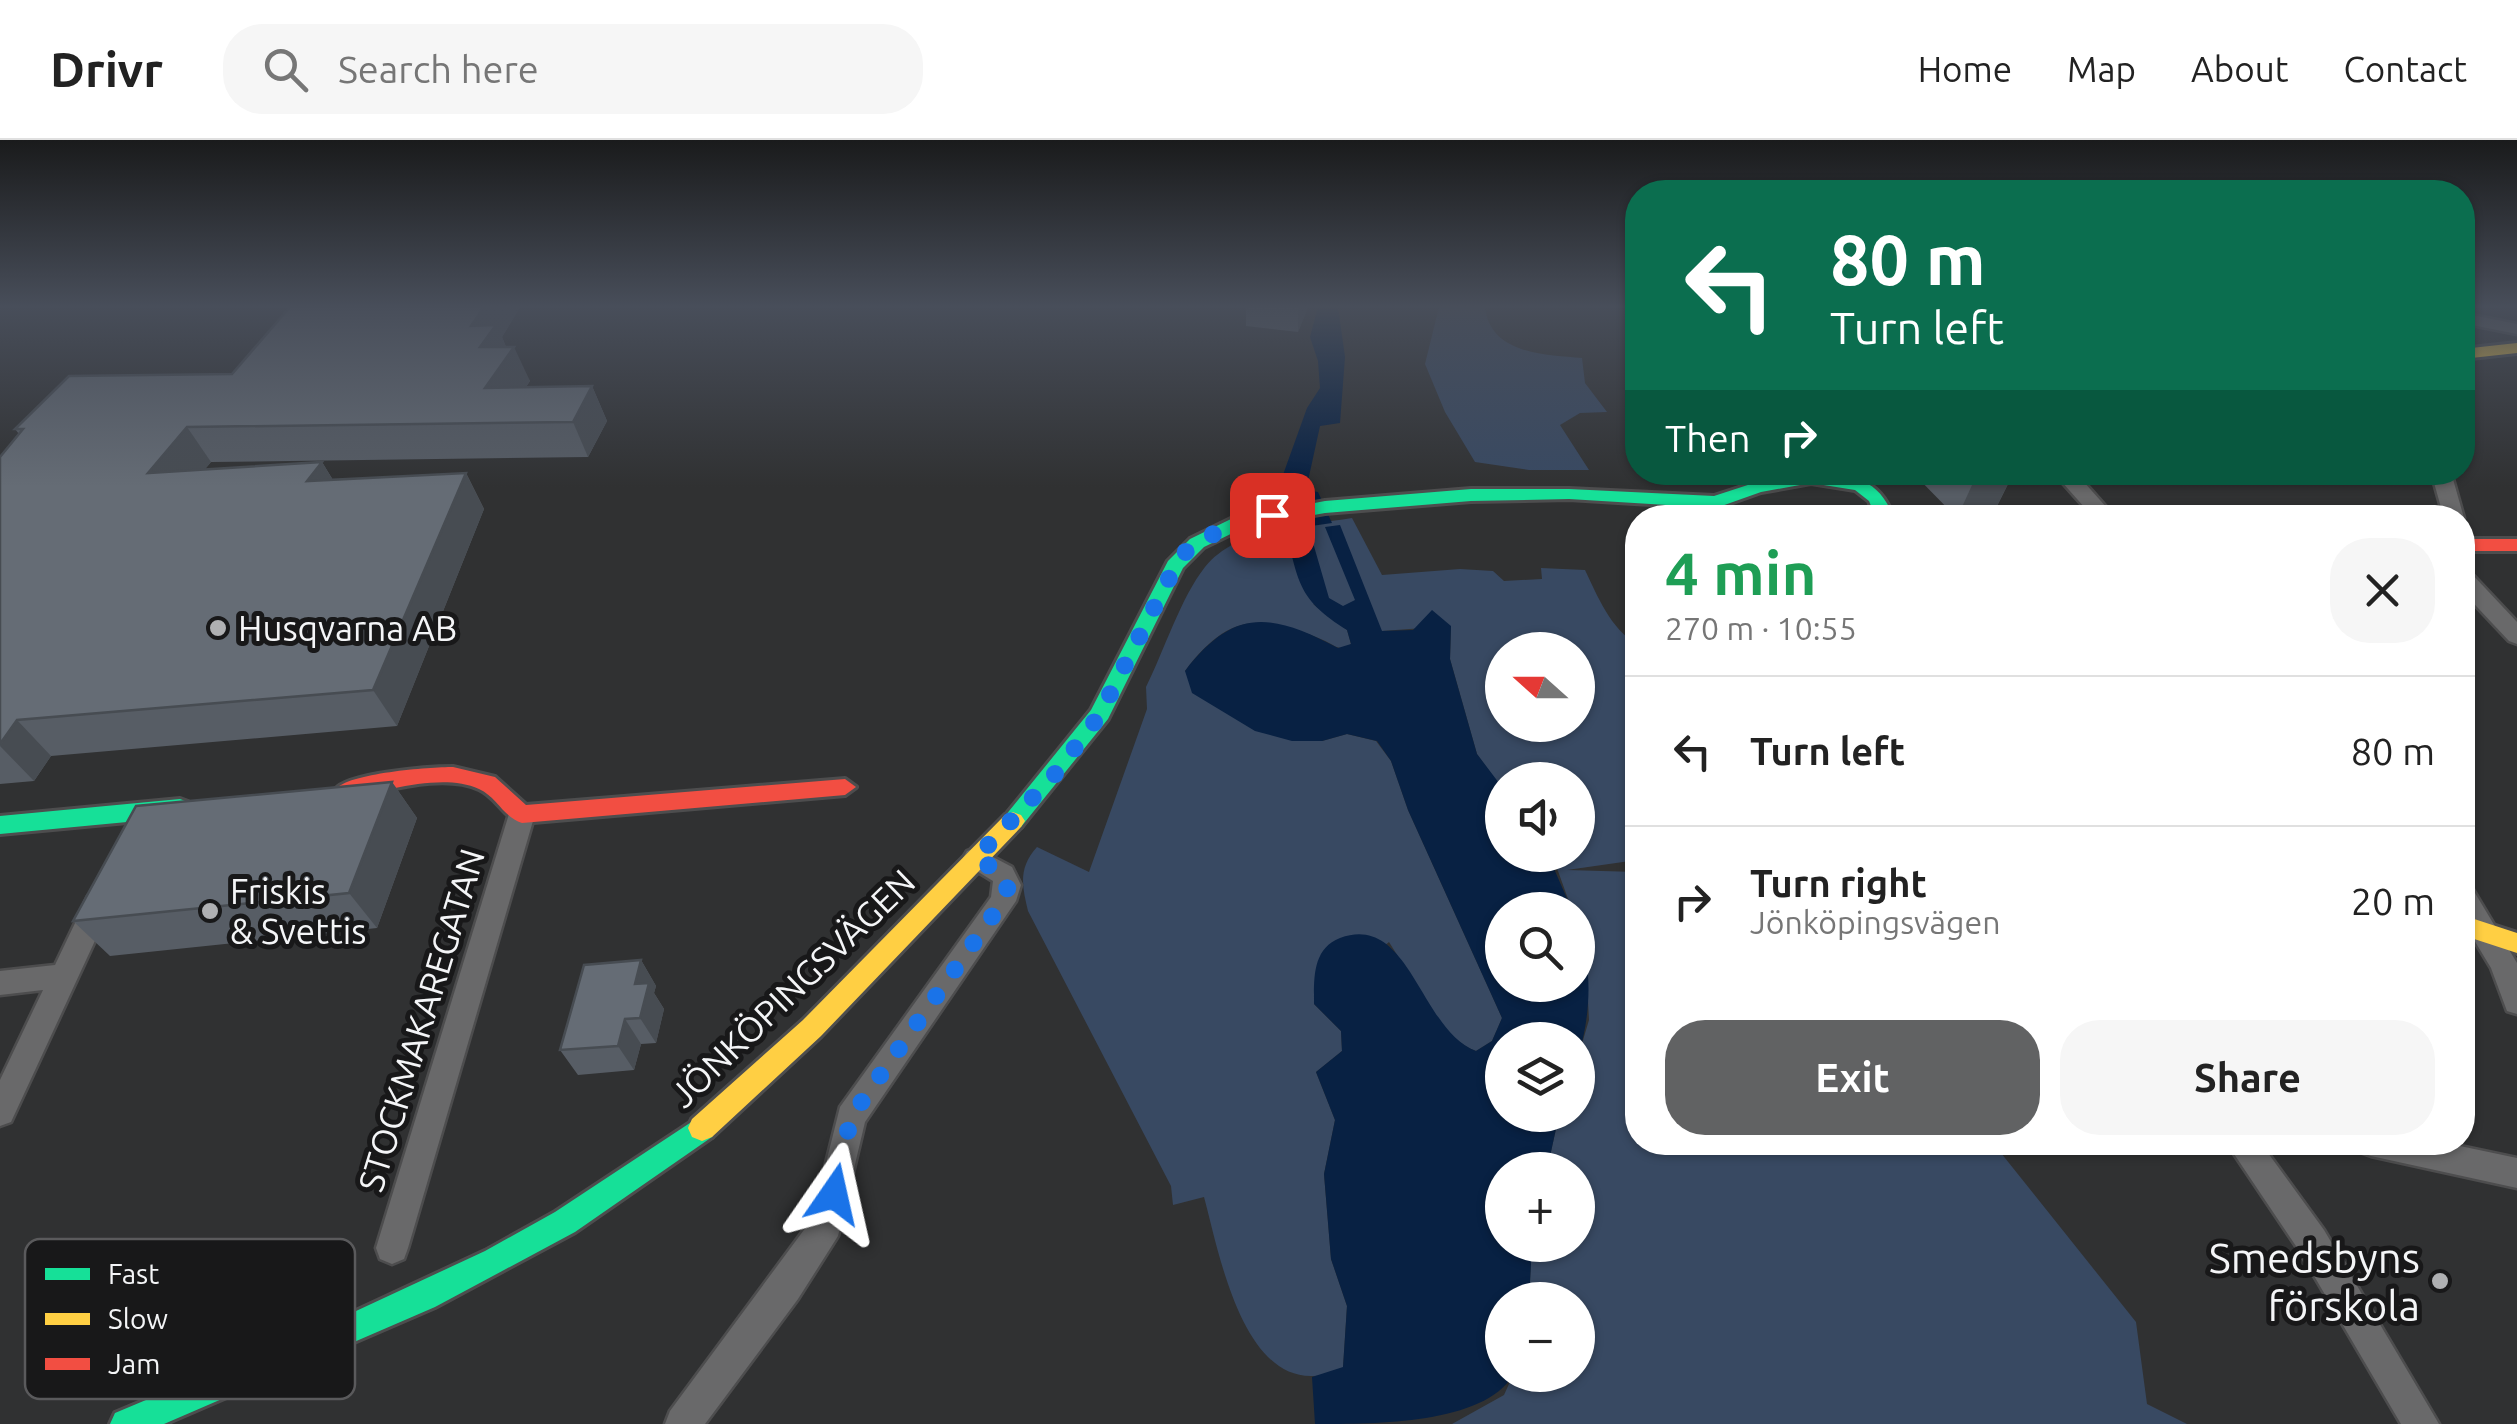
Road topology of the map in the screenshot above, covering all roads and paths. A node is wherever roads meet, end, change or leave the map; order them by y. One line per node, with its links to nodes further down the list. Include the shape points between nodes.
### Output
1 (1771, 485): 4 (street)
2 (1865, 485): 6 (street)
3 (2075, 485): 7 (street)
4 (1716, 502): 5 (street); 19 (street, JÖNKÖPINGSVÄGEN, via 1440,496 1272,515 1221,529 1181,555 1099,716)
5 (1720, 505)
6 (1880, 505)
7 (2094, 505)
8 (2475, 543): 9 (street)
9 (2517, 545)
10 (2475, 591): 11 (street)
11 (2517, 636)
12 (845, 787): 16 (street)
13 (331, 792): 16 (street, via 466,778 493,786)
14 (199, 806): 15 (street)
15 (143, 812): 17 (street); 18 (street)
16 (522, 814): 31 (street, STOCKMAKAREGATAN)
17 (0, 824)
18 (129, 840)
19 (976, 858): 32 (street, JÖNKÖPINGSVÄGEN, via 766,1071 634,1179 580,1216); 35 (street, via 1003,874 1003,901 851,1117 827,1226)
20 (108, 883): 24 (street)
21 (2475, 929): 23 (street)
22 (2475, 930): 26 (street, via 2504,965)
23 (2517, 944)
24 (63, 976): 25 (street); 27 (street)
25 (0, 983)
26 (2517, 1002)
27 (0, 1112)
28 (2250, 1155): 36 (street, via 2312,1241)
29 (2430, 1155): 30 (street)
30 (2517, 1174)
31 (392, 1248)
32 (355, 1330)
33 (187, 1399): 34 (street, JÖNKÖPINGSVÄGEN)
34 (126, 1424)
35 (683, 1424)
36 (2420, 1424)

